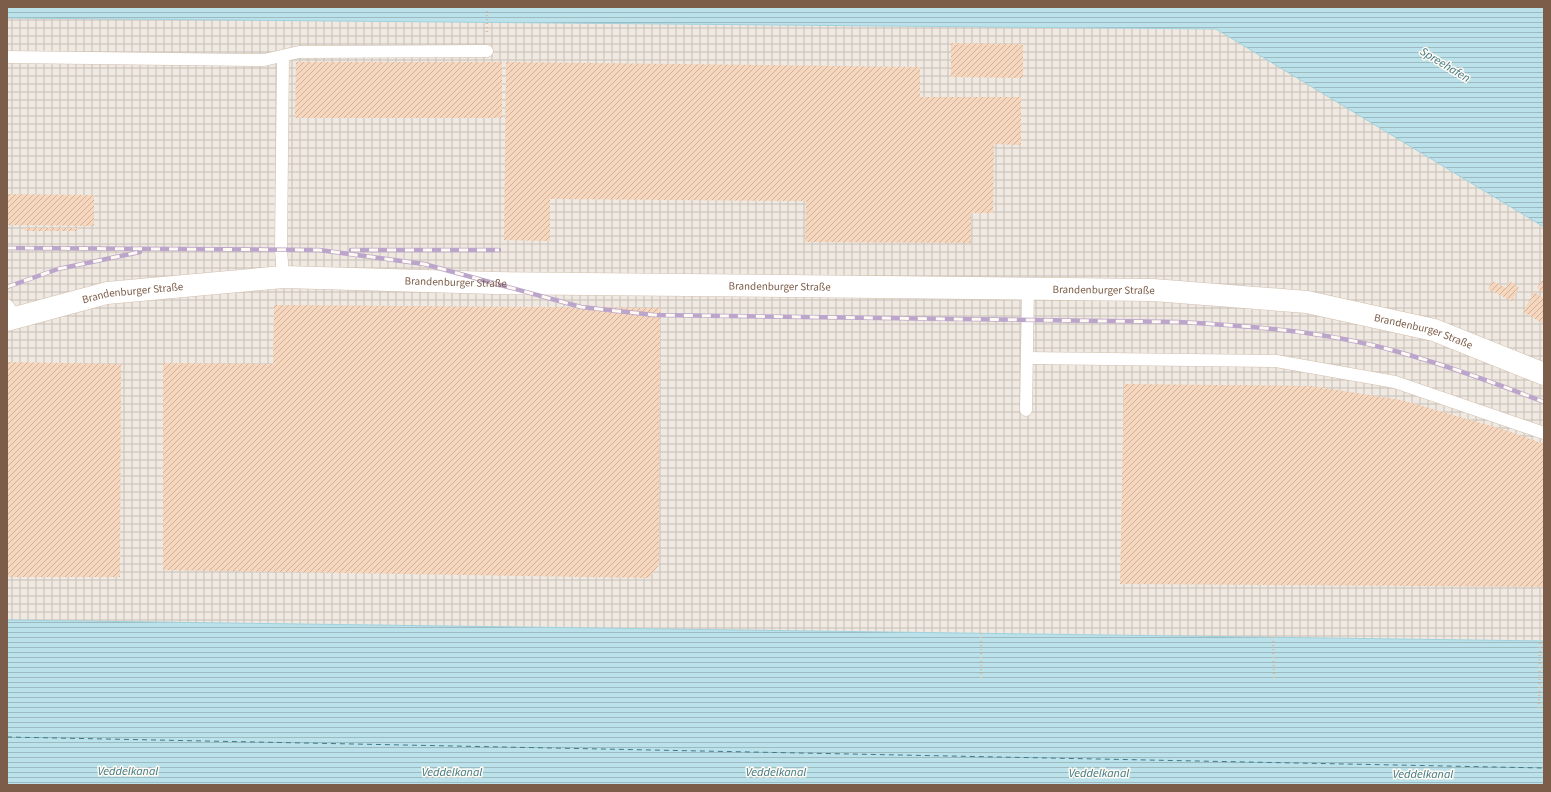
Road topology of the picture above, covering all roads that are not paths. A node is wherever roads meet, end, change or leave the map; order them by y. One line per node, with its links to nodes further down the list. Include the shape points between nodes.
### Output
1 (487, 51): 2 (lane, via 299,52)
2 (283, 56): 3 (lane, via 264,60); 4 (lane)
3 (7, 57)
4 (283, 277): 5 (street, Brandenburger Straße, via 495,283); 6 (street, Brandenburger Straße, via 107,293)
5 (1028, 288): 7 (lane); 8 (street, Brandenburger Straße, via 1153,290 1307,302 1434,330)
6 (10, 314)
7 (1027, 358): 9 (lane); 10 (lane, via 1276,361 1395,382)
8 (1544, 374)
9 (1026, 410)
10 (1544, 433)

